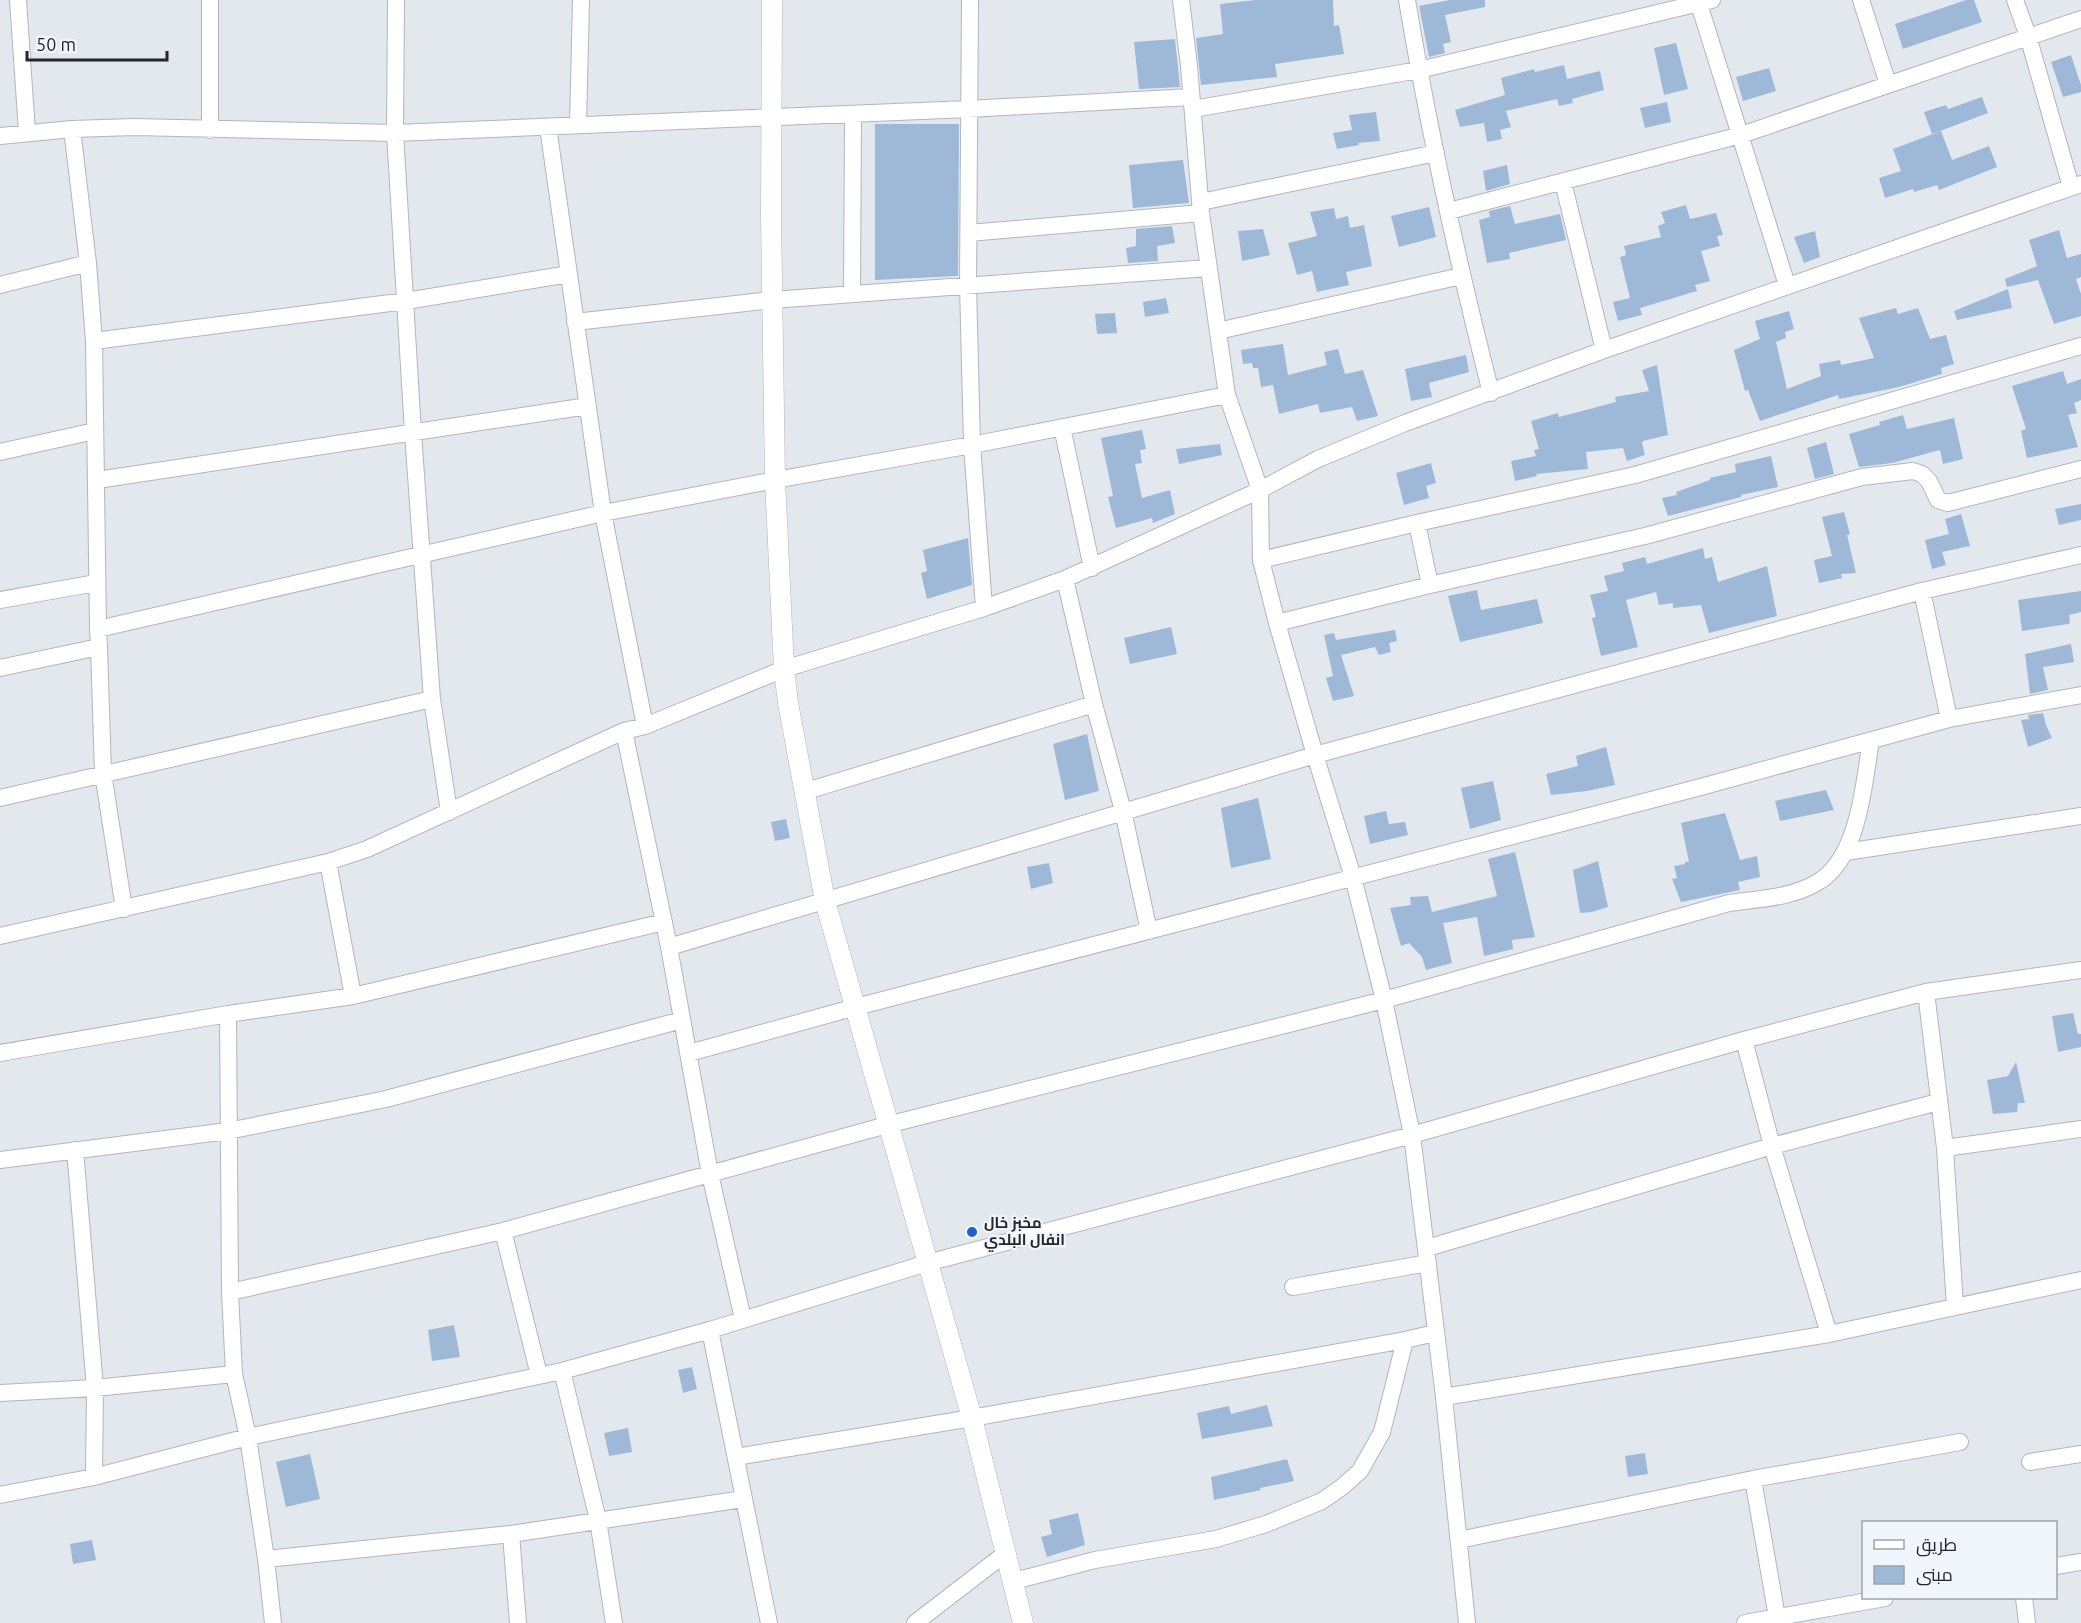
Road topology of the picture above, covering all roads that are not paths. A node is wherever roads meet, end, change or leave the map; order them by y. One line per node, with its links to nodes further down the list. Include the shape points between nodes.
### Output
1 (18, 0): 24 (street)
2 (210, 0): 23 (street)
3 (396, 0): 25 (street)
4 (581, 0): 20 (street)
5 (772, 0): 19 (street)
6 (970, 0): 17 (street)
7 (1181, 0): 16 (street)
8 (1407, 0): 14 (street)
9 (1861, 0): 15 (street)
10 (2015, 0): 13 (street)
11 (1695, 3): 14 (street); 26 (street)
12 (2081, 19): 13 (street)
13 (2028, 36): 15 (street); 30 (street)
14 (1419, 69): 16 (street); 28 (street)
15 (1888, 84): 26 (street)
16 (1192, 103): 17 (street); 31 (street)
17 (968, 109): 18 (street); 33 (street)
18 (853, 114): 19 (street); 41 (street)
19 (772, 117): 20 (street); 42 (street)
20 (578, 125): 21 (street)
21 (548, 127): 25 (street); 36 (street)
22 (72, 129): 23 (street); 24 (street); 34 (street)
23 (210, 130): 25 (street)
24 (27, 132): 27 (street)
25 (395, 134): 43 (street)
26 (1741, 135): 29 (street); 40 (street)
27 (0, 136)
28 (1436, 153): 31 (street); 32 (street)
29 (1563, 182): 32 (street); 48 (street)
30 (2076, 186): 40 (street)
31 (1201, 207): 33 (street); 35 (street)
32 (1449, 211): 37 (street)
33 (969, 233): 39 (street)
34 (88, 263): 38 (street); 46 (street)
35 (1208, 268): 39 (street); 45 (street)
36 (569, 274): 43 (street); 44 (street)
37 (1461, 276): 45 (street); 49 (street)
38 (0, 285)
39 (968, 285): 41 (street); 55 (street)
40 (1787, 285): 48 (street)
41 (852, 294): 42 (street)
42 (772, 300): 44 (street); 59 (street)
43 (406, 301): 46 (street); 54 (street)
44 (575, 322): 51 (street)
45 (1218, 331): 50 (street)
46 (94, 341): 53 (street)
47 (2081, 346): 62 (street, via 1635,475)
48 (1604, 350): 49 (street)
49 (1491, 393): 60 (street, via 1318,459)
50 (1227, 395): 52 (street); 60 (street)
51 (588, 406): 54 (street); 61 (street)
52 (1062, 427): 55 (street); 66 (street)
53 (95, 431): 56 (street); 58 (street)
54 (413, 433): 58 (street); 63 (street)
55 (972, 445): 59 (street); 72 (street)
56 (0, 452)
57 (2081, 470): 69 (street, via 1948,503 1938,500 1922,474 1912,471 1862,477 1645,536)
58 (97, 480): 68 (street)
59 (776, 480): 61 (street); 77 (street)
60 (1260, 490): 65 (street); 66 (street)
61 (603, 513): 63 (street); 82 (street)
62 (1417, 523): 65 (street); 69 (street)
63 (423, 554): 74 (street); 79 (street)
64 (2081, 555): 70 (street)
65 (1261, 560): 73 (street)
66 (1092, 568): 67 (street)
67 (1065, 579): 72 (street); 80 (street)
68 (96, 583): 71 (street); 74 (street)
69 (1430, 585): 73 (street)
70 (1922, 591): 81 (street); 85 (street)
71 (0, 600)
72 (984, 608): 77 (street)
73 (1277, 623): 85 (street)
74 (98, 629): 75 (street)
75 (99, 647): 76 (street); 86 (street)
76 (0, 668)
77 (784, 669): 82 (street); 87 (street)
78 (2081, 695): 81 (street)
79 (432, 699): 86 (street); 90 (street)
80 (1094, 704): 87 (street); 89 (street)
81 (1949, 719): 84 (street)
82 (645, 726): 83 (street)
83 (624, 731): 90 (street); 97 (street)
84 (1871, 740): 92 (street, via 1859,810); 94 (street)
85 (1315, 756): 89 (street); 94 (street)
86 (103, 773): 88 (street); 96 (street)
87 (803, 792): 95 (street)
88 (0, 798)
89 (1123, 811): 95 (street); 98 (street)
90 (449, 812): 93 (street)
91 (2081, 816): 92 (street)
92 (1846, 852): 104 (street, via 1834,871 1818,883 1788,894 1729,903)
93 (328, 862): 96 (street); 103 (street)
94 (1353, 877): 98 (street); 104 (street)
95 (825, 901): 100 (street); 105 (street)
96 (124, 909): 99 (street)
97 (664, 922): 100 (street); 103 (street)
98 (1149, 931): 105 (street)
99 (0, 936)
100 (669, 947): 107 (street)
101 (2081, 970): 102 (street)
102 (1926, 992): 108 (street); 111 (street)
103 (353, 996): 106 (street)
104 (1384, 1000): 112 (street); 115 (street)
105 (856, 1007): 110 (street); 112 (street)
106 (228, 1014): 109 (street); 114 (street)
107 (682, 1020): 110 (street); 114 (street, via 386,1099)
108 (1744, 1040): 115 (street); 116 (street)
109 (0, 1053)
110 (689, 1053): 120 (street)
111 (1938, 1102): 116 (street); 117 (street)
112 (887, 1125): 120 (street); 123 (street)
113 (2081, 1129): 117 (street)
114 (228, 1131): 118 (street); 126 (street)
115 (1412, 1135): 122 (street); 123 (street)
116 (1772, 1146): 122 (street); 131 (street)
117 (1945, 1148): 127 (street)
118 (75, 1150): 119 (street); 136 (street)
119 (0, 1160)
120 (710, 1174): 121 (street); 128 (street)
121 (503, 1231): 126 (street); 135 (street)
122 (1427, 1256): 125 (street); 130 (street)
123 (927, 1263): 128 (street); 139 (street)
124 (2081, 1280): 127 (street)
125 (1293, 1287)
126 (230, 1292): 134 (street)
127 (1955, 1307): 131 (street)
128 (744, 1319): 129 (street)
129 (710, 1330): 133 (street); 143 (street)
130 (1435, 1333): 132 (street); 138 (street)
131 (1829, 1334): 138 (street)
132 (1405, 1340): 139 (street); 156 (street, via 1382,1432 1360,1471 1322,1501 1216,1539 1095,1560)
133 (562, 1371): 135 (street); 149 (street)
134 (234, 1374): 136 (street); 140 (street)
135 (539, 1375): 140 (street)
136 (95, 1388): 137 (street); 145 (street)
137 (0, 1393)
138 (1444, 1397): 151 (street)
139 (972, 1418): 143 (street); 152 (street)
140 (248, 1437): 145 (street); 153 (street)
141 (1960, 1442): 146 (street)
142 (2081, 1454): 144 (street)
143 (736, 1457): 148 (street)
144 (2030, 1462)
145 (94, 1477): 147 (street)
146 (1754, 1479): 151 (street); 159 (street)
147 (0, 1495)
148 (743, 1499): 149 (street); 163 (street)
149 (598, 1520): 150 (street); 162 (street)
150 (511, 1534): 153 (street); 161 (street)
151 (1459, 1540): 166 (street)
152 (1006, 1553): 156 (street); 164 (street)
153 (266, 1559): 160 (street)
154 (2081, 1562): 155 (street)
155 (2057, 1566)
156 (1014, 1581): 165 (street)
157 (1880, 1599): 159 (street)
158 (2024, 1599): 168 (street)
159 (1778, 1620): 167 (street)
160 (273, 1623)
161 (518, 1623)
162 (614, 1623)
163 (769, 1623)
164 (915, 1623)
165 (1023, 1623)
166 (1467, 1623)
167 (1745, 1623)
168 (2027, 1623)

